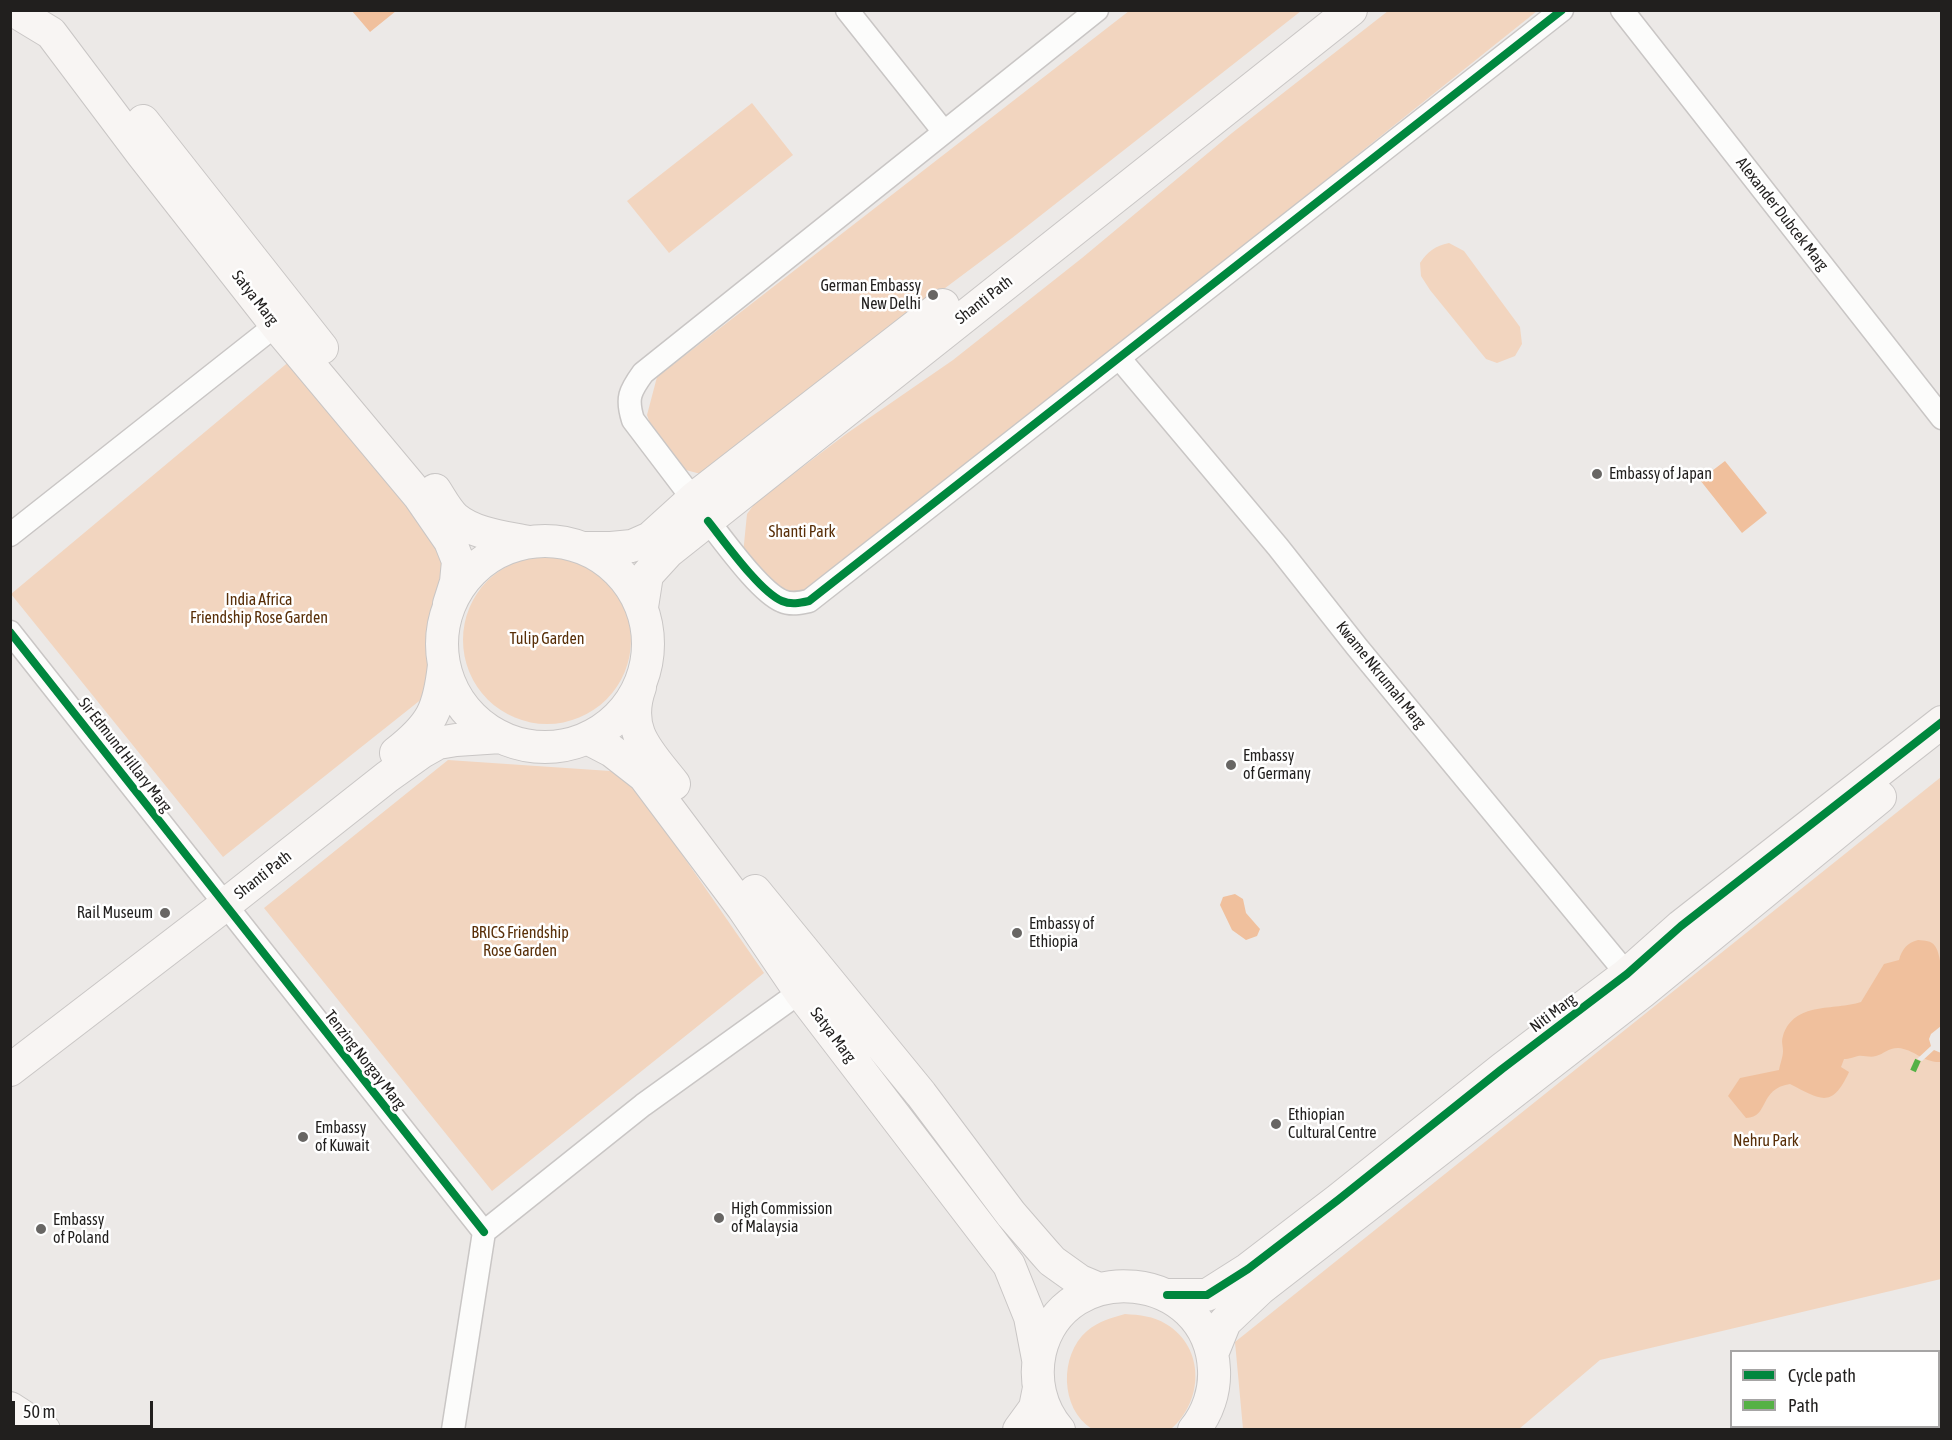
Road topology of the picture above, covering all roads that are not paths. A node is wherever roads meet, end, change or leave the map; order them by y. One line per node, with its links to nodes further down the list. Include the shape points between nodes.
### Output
1 (13, 10): 10 (main road, Satya Marg, via 51,33)
2 (60, 10): 15 (main road, Satya Marg, via 64,23 455,518 493,535)
3 (847, 10): 9 (street)
4 (1097, 10): 9 (street)
5 (1319, 10): 13 (main road, Shanti Path)
6 (1351, 10): 13 (main road, Shanti Path)
7 (1562, 10): 11 (street)
8 (1622, 10): 12 (street, Alexander Dubcek Marg)
9 (944, 132): 13 (street, via 643,373 632,389 628,405 633,420)
10 (276, 325): 14 (street); 17 (main road, Satya Marg, via 419,496 450,542 458,561)
11 (1120, 359): 13 (street, via 809,601 796,604 781,600 763,586); 27 (street, Kwame Nkrumah Marg)
12 (1941, 418)
13 (701, 510): 16 (main road, Shanti Path, via 632,546); 18 (main road, Shanti Path, via 648,575)
14 (10, 536)
15 (528, 542): 16 (main road, via 566,542); 17 (main road, via 495,553 480,563)
16 (584, 548): 18 (main road, via 619,572)
17 (449, 604): 20 (main road, via 442,634)
18 (642, 607): 21 (main road, via 648,661)
19 (10, 632): 26 (street, Sir Edmund Hillary Marg)
20 (444, 666): 23 (main road, via 464,708); 26 (main road, Shanti Path, via 435,712 411,741)
21 (640, 687): 24 (main road, via 618,718); 32 (main road, Satya Marg, via 635,724 641,742 773,914 921,1094 1011,1214 1052,1261)
22 (1941, 722): 27 (main road, Niti Marg, via 1682,926)
23 (501, 737): 24 (main road, via 553,747); 26 (main road, Shanti Path, via 438,743 422,752)
24 (587, 738): 28 (main road, Satya Marg, via 612,751 644,776)
25 (1941, 747): 27 (main road, Niti Marg)
26 (221, 900): 29 (main road, Shanti Path); 30 (main road, Shanti Path); 31 (street, Tenzing Norgay Marg)
27 (1634, 983): 33 (main road, Niti Marg, via 1502,1069 1235,1279 1207,1294); 34 (main road, Niti Marg, via 1261,1288 1226,1322)
28 (800, 992): 31 (street, via 643,1105); 35 (main road, Satya Marg, via 1009,1265 1030,1317)
29 (10, 1055)
30 (10, 1070)
31 (484, 1232): 39 (street)
32 (1099, 1289): 33 (main road, via 1145,1287); 35 (main road, via 1074,1301 1054,1321 1044,1339)
33 (1167, 1295): 34 (main road, via 1200,1325)
34 (1212, 1353): 37 (main road, via 1215,1377)
35 (1039, 1374): 40 (main road, via 1035,1408); 41 (main road, Satya Marg, via 1044,1407)
36 (10, 1408): 38 (main road)
37 (1204, 1423)
38 (44, 1430)
39 (453, 1430)
40 (1019, 1430)
41 (1059, 1430)

